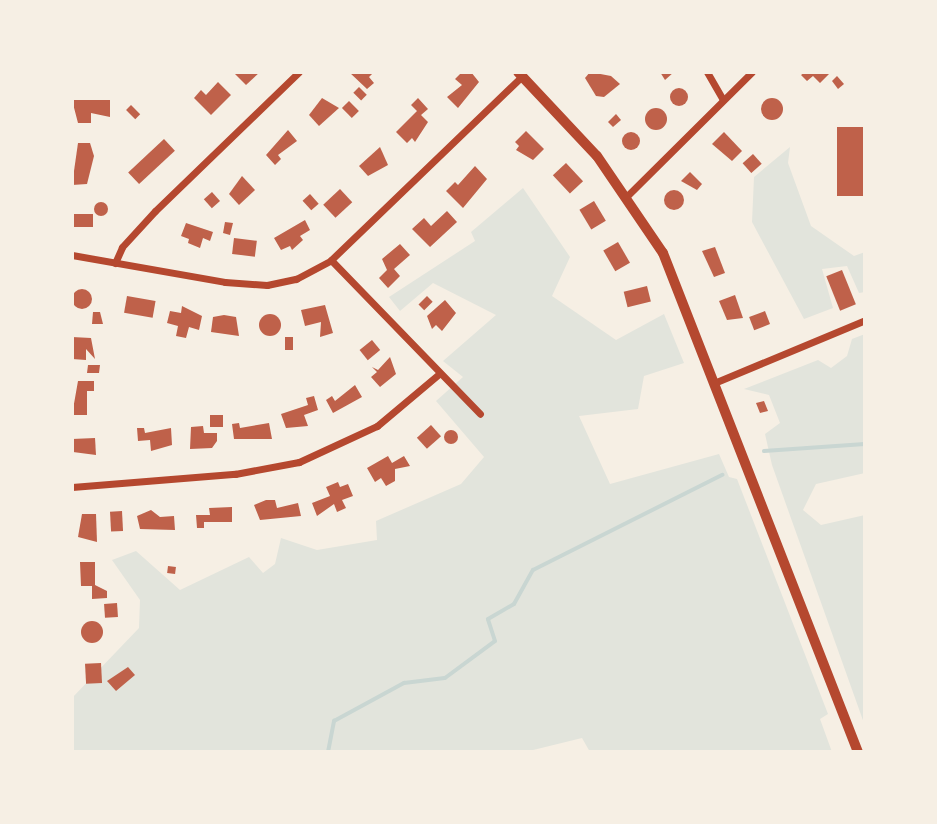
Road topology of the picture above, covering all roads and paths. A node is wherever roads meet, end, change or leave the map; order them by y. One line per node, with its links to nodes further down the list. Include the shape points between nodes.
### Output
1 (299, 72): 9 (street, via 155,211 122,247)
2 (707, 72): 5 (street)
3 (752, 72): 5 (street)
4 (520, 74): 6 (main road); 8 (street)
5 (723, 100): 6 (street)
6 (627, 196): 12 (main road, via 663,253)
7 (72, 255): 9 (street)
8 (331, 260): 9 (street, via 296,279 267,285); 11 (street)
9 (115, 263)
10 (865, 320): 12 (street)
11 (439, 374): 13 (street); 14 (street, via 377,426 299,462 235,474)
12 (714, 383): 15 (main road)
13 (480, 414)
14 (72, 487)
15 (858, 752)

